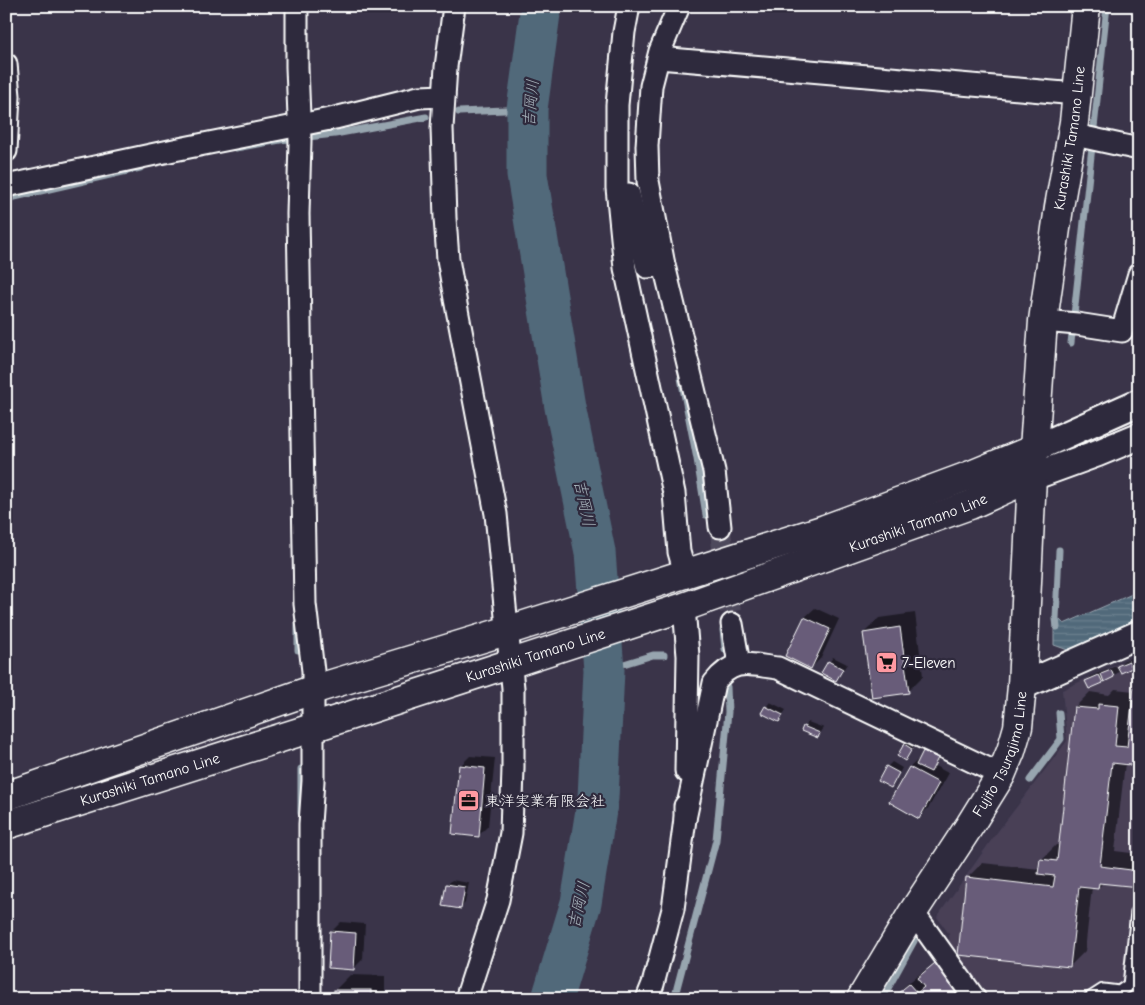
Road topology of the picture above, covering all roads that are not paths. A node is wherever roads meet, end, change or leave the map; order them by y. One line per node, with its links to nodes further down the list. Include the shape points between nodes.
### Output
1 (297, 6): 10 (street)
2 (454, 6): 9 (street)
3 (628, 6): 15 (street, via 618,105)
4 (679, 6): 6 (street)
5 (1086, 6): 8 (main road, Kurashiki Tamano Line)
6 (659, 58): 8 (street); 16 (street, via 651,86 647,146 648,181)
7 (6, 64): 13 (street, via 9,96)
8 (1076, 94): 18 (main road, Kurashiki Tamano Line, via 1059,207)
9 (444, 96): 10 (street, via 419,97); 27 (street, via 443,174 448,259)
10 (299, 133): 14 (street, via 184,148); 32 (street, via 305,595)
11 (1090, 138): 12 (street)
12 (1139, 149)
13 (6, 151)
14 (6, 186)
15 (617, 188): 16 (street, via 627,188 647,267); 24 (street, via 625,268 674,493 679,552)
16 (664, 265): 23 (street, via 714,471)
17 (1139, 274): 18 (street, via 1122,331)
18 (1063, 323): 21 (main road, Kurashiki Tamano Line)
19 (1139, 402): 21 (street)
20 (1139, 436): 22 (street)
21 (1034, 449): 22 (main road, Kurashiki Tamano Line); 24 (main road, Kurashiki Tamano Line, via 825,529)
22 (1032, 477): 25 (main road, Kurashiki Tamano Line, via 970,505); 31 (main road, Fujito Tsurajima Line)
23 (720, 527)
24 (677, 575): 27 (main road, Kurashiki Tamano Line)
25 (679, 609): 29 (main road, Kurashiki Tamano Line); 36 (street, via 688,656)
26 (732, 624): 30 (street)
27 (514, 629): 29 (street); 32 (main road, Kurashiki Tamano Line)
28 (1139, 634): 31 (street)
29 (517, 662): 33 (main road, Kurashiki Tamano Line); 42 (street, via 511,833 498,900)
30 (739, 664): 34 (street, via 778,668); 36 (street, via 723,671 714,683)
31 (1022, 686): 34 (main road, Fujito Tsurajima Line, via 1018,727)
32 (312, 690): 33 (street); 35 (main road, Kurashiki Tamano Line)
33 (312, 728): 37 (main road, Kurashiki Tamano Line); 41 (street)
34 (1001, 775): 38 (main road, Fujito Tsurajima Line)
35 (7, 794)
36 (685, 819): 43 (street, via 673,909)
37 (6, 825)
38 (913, 912): 44 (main road, Fujito Tsurajima Line); 45 (street)
39 (1137, 912): 40 (lane, via 1129,985)
40 (1120, 996): 46 (lane, via 1102,990)
41 (310, 999)
42 (466, 999)
43 (647, 999)
44 (861, 999)
45 (975, 999)
46 (1089, 999)

